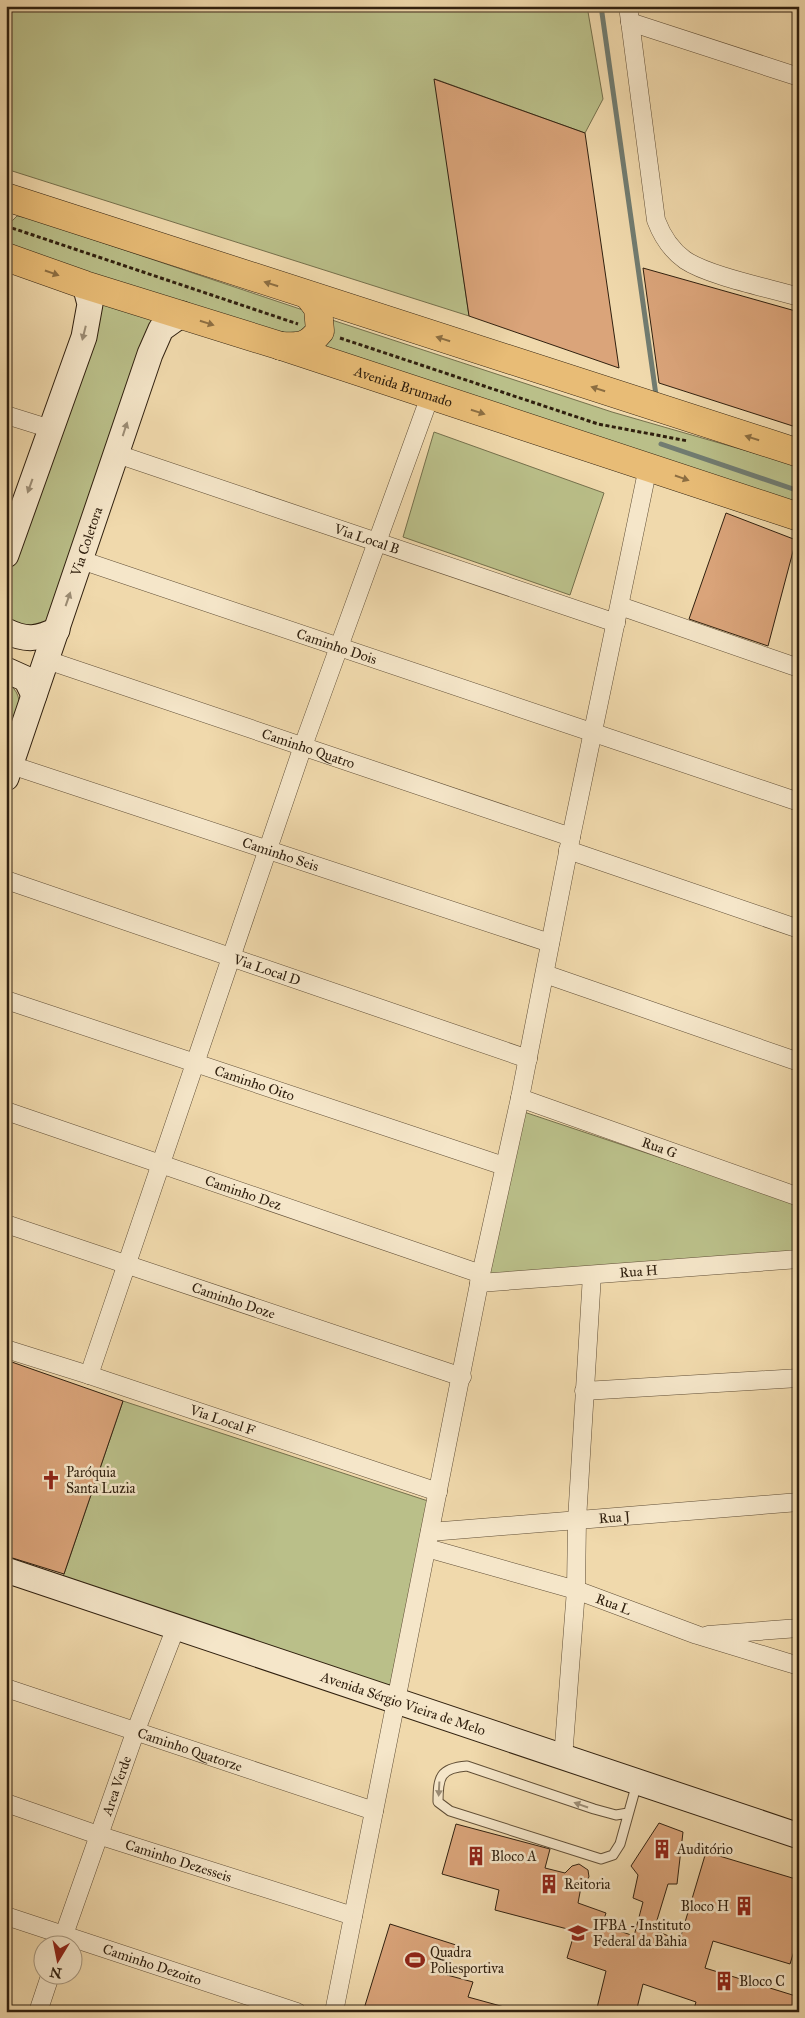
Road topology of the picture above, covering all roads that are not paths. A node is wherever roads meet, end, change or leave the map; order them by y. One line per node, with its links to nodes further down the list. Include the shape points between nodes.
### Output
1 (629, 14): 2 (street); 7 (street, via 656,220 661,233 669,246 685,260 702,268)
2 (799, 78)
3 (12, 204): 6 (main road, one-way to 3)
4 (6, 257): 5 (main road, Avenida Brumado, one-way to 5)
5 (84, 285): 8 (main road, Avenida Brumado); 12 (street, one-way to 12, via 90,304 84,337)
6 (309, 296): 9 (main road, via 318,308 320,331 311,342 298,347); 13 (main road, one-way to 6)
7 (799, 297)
8 (182, 314): 9 (main road, Avenida Brumado, one-way to 9); 14 (street, Via Coletora, one-way to 8, via 155,341 161,329)
9 (281, 346): 10 (main road, Avenida Brumado)
10 (430, 396): 15 (main road, Avenida Brumado, one-way to 15); 18 (street)
11 (6, 415): 12 (street)
12 (51, 429): 17 (street, one-way to 17)
13 (799, 453)
14 (117, 454): 18 (street, Via Local B); 19 (street, Via Coletora)
15 (648, 467): 16 (main road, Avenida Brumado, one-way to 16); 20 (street)
16 (799, 517)
17 (8, 543)
18 (377, 544): 20 (street, Via Local B); 23 (street)
19 (81, 560): 21 (street, Via Coletora, one-way to 19); 23 (street, Caminho Dois)
20 (618, 615): 25 (street, Via Local B); 28 (street)
21 (57, 630): 22 (street, via 30,639); 24 (street, Via Coletora)
22 (6, 631)
23 (341, 647): 28 (street, Caminho Dois); 29 (street)
24 (47, 660): 27 (street, Via Coletora); 29 (street, Caminho Quatro)
25 (799, 668)
26 (6, 670): 27 (street, via 26,679)
27 (34, 695): 30 (street, Via Coletora)
28 (592, 731): 31 (street, Caminho Dois); 32 (street)
29 (303, 746): 32 (street, Caminho Quatro); 33 (street)
30 (8, 771): 33 (street, Caminho Seis)
31 (799, 802)
32 (570, 843): 35 (street, Caminho Quatro); 36 (street)
33 (269, 851): 36 (street, Caminho Seis); 37 (street)
34 (6, 880): 37 (street, Via Local D)
35 (799, 929)
36 (550, 943): 38 (street)
37 (232, 958): 40 (street, Via Local D); 41 (street)
38 (544, 974): 40 (street); 42 (street)
39 (6, 1000): 41 (street, Caminho Oito)
40 (528, 1060): 43 (street)
41 (195, 1062): 45 (street); 46 (street, Caminho Oito)
42 (799, 1062)
43 (520, 1098): 46 (street); 47 (street, Rua G)
44 (6, 1111): 45 (street, Caminho Dez)
45 (161, 1164): 50 (street); 52 (street, Caminho Dez)
46 (504, 1166): 52 (street)
47 (799, 1197)
48 (6, 1224): 50 (street, Caminho Doze)
49 (799, 1259): 51 (street, Rua H)
50 (127, 1264): 54 (street); 55 (street, Caminho Doze)
51 (592, 1275): 52 (street, Rua H); 57 (street)
52 (480, 1278): 55 (street)
53 (6, 1349): 54 (street, Via Local F)
54 (89, 1375): 58 (street, Via Local F)
55 (462, 1376): 58 (street)
56 (799, 1378): 57 (street)
57 (584, 1391): 60 (street)
58 (438, 1492): 61 (street)
59 (799, 1502): 60 (street, Rua J)
60 (576, 1520): 61 (street, Rua J); 63 (street)
61 (428, 1540): 63 (street, Rua L); 69 (street)
62 (6, 1570): 64 (street, Avenida Sérgio Vieira de Melo)
63 (576, 1590): 66 (street, Rua L); 71 (street)
64 (176, 1627): 69 (street, Avenida Sérgio Vieira de Melo); 70 (street, Area Verde)
65 (799, 1628): 66 (street)
66 (697, 1636): 67 (street, Rua L)
67 (799, 1666)
68 (6, 1688): 70 (street, Caminho Quatorze)
69 (397, 1701): 71 (street, Avenida Sérgio Vieira de Melo); 74 (street)
70 (136, 1730): 74 (street, Caminho Quatorze); 76 (street, Area Verde)
71 (563, 1758): 72 (street, Avenida Sérgio Vieira de Melo)
72 (637, 1783): 75 (lane); 77 (street, Avenida Sérgio Vieira de Melo)
73 (6, 1803): 76 (street, Caminho Dezesseis)
74 (374, 1811): 79 (street)
75 (628, 1813): 75 (lane, one-way to 75, via 616,1815 594,1809 467,1766 453,1767 442,1775 438,1783 438,1802 450,1811 601,1859 613,1855 620,1844)
76 (98, 1835): 79 (street, Caminho Dezesseis); 81 (street, Area Verde)
77 (799, 1836)
78 (6, 1916): 80 (street, Caminho Dezoito)
79 (353, 1916): 86 (street)
80 (51, 1936)
81 (64, 1936)
82 (82, 1947): 85 (street, Caminho Dezoito)
83 (47, 1986): 84 (street)
84 (38, 2012)
85 (298, 2012)
86 (334, 2012)

